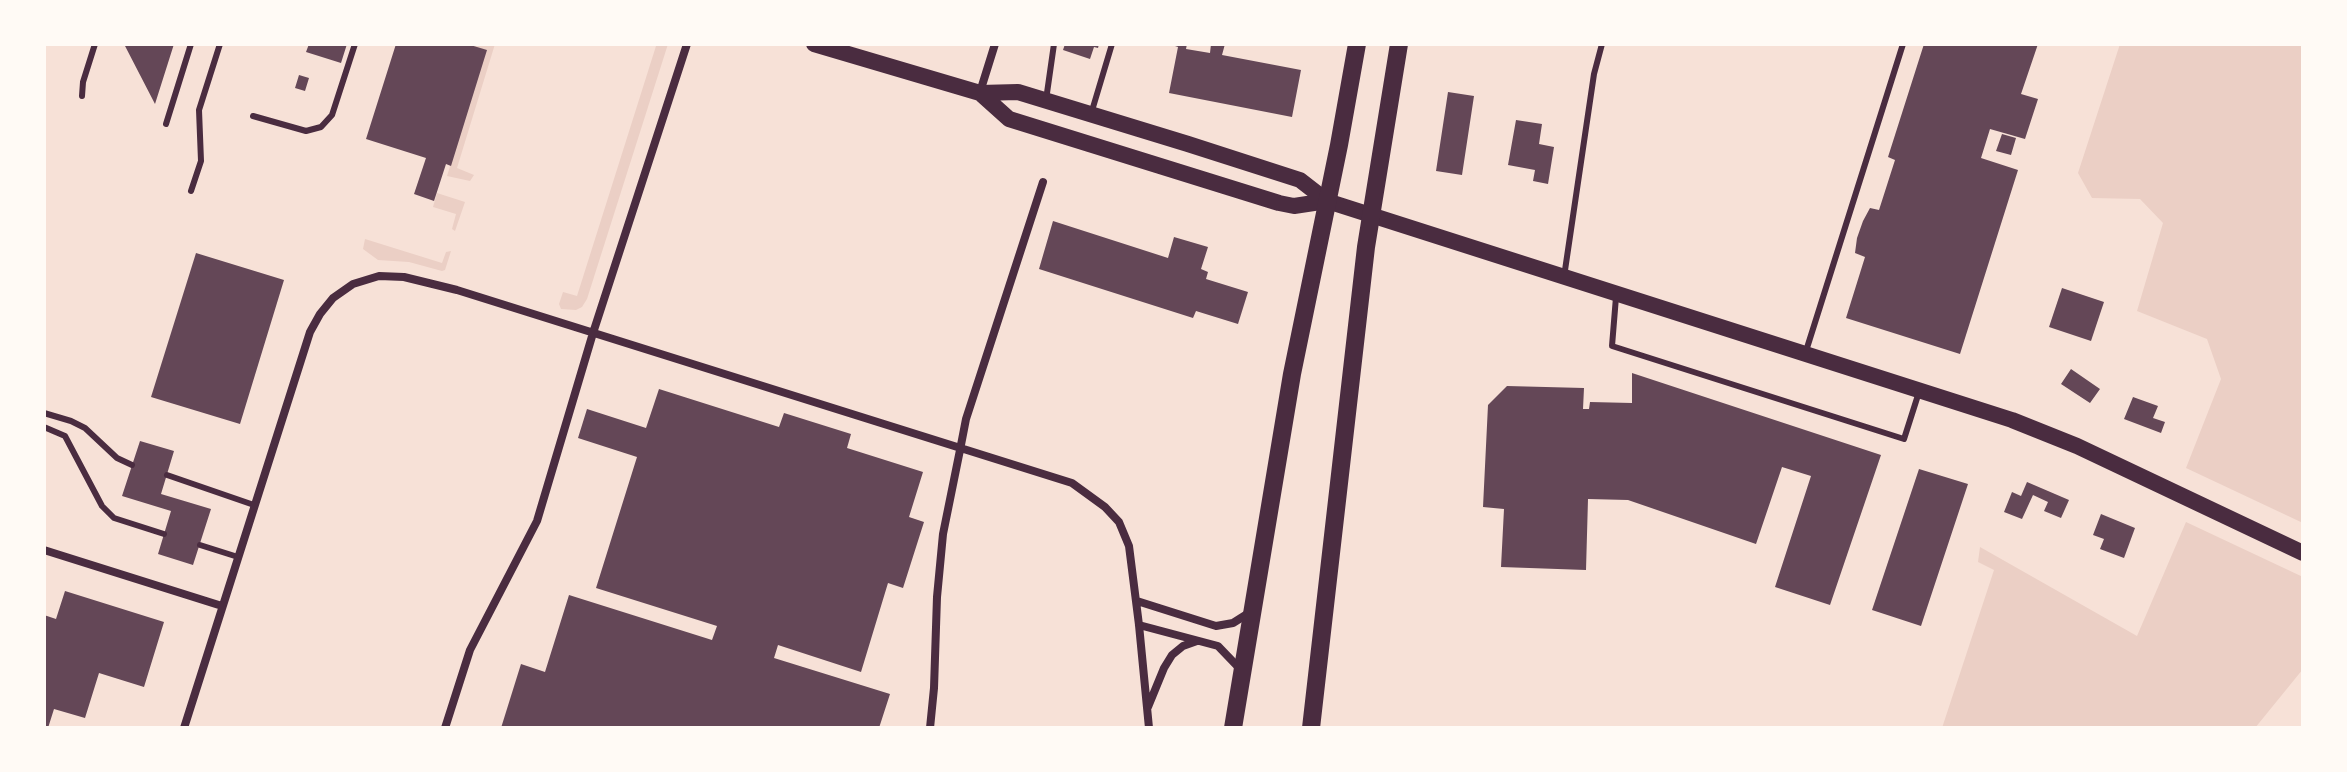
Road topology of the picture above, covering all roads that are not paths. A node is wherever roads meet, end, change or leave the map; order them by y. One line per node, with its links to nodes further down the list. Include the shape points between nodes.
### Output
1 (95, 44): 15 (lane)
2 (191, 44): 19 (lane)
3 (220, 44): 21 (lane, via 199,110 201,161)
4 (355, 44): 18 (lane, via 332,115 321,127 306,131)
5 (687, 44): 26 (street)
6 (995, 44): 14 (street)
7 (1054, 44): 16 (lane)
8 (1112, 44): 17 (lane)
9 (1357, 44): 22 (highway)
10 (1399, 44): 23 (highway)
11 (1602, 44): 24 (lane)
12 (1903, 44): 27 (lane)
13 (819, 45): 14 (main road)
14 (980, 93): 16 (main road, via 1018,92); 22 (main road, via 1009,119 1279,203)
15 (82, 96)
16 (1046, 100): 17 (main road)
17 (1091, 114): 22 (main road, via 1300,180)
18 (253, 116)
19 (166, 124)
20 (1043, 182): 31 (street)
21 (191, 191)
22 (1327, 201): 23 (main road); 42 (highway)
23 (1370, 215): 24 (main road); 52 (highway)
24 (1564, 277): 25 (main road)
25 (1616, 294): 27 (main road); 28 (lane, via 1612,346 1904,439)
26 (593, 333): 31 (street); 34 (street, via 432,282 379,276 353,284 333,298 310,332); 48 (street, via 537,521 470,650)
27 (1805, 354): 28 (main road)
28 (1919, 390): 38 (main road, via 2063,440)
29 (44, 413): 32 (lane, via 85,428)
30 (44, 427): 35 (lane, via 65,436 102,506 114,518)
31 (960, 450): 40 (street, via 1072,483 1105,507 1119,522 1129,546); 49 (street, via 942,549)
32 (132, 465)
33 (167, 475): 34 (lane)
34 (254, 505): 39 (street)
35 (164, 534)
36 (200, 545): 39 (lane)
37 (44, 550): 41 (street)
38 (2303, 553)
39 (238, 557): 41 (street)
40 (1137, 601): 42 (street, via 1216,626 1233,623); 43 (street)
41 (222, 606): 47 (street)
42 (1252, 610): 45 (highway)
43 (1139, 625): 44 (street); 46 (street)
44 (1198, 641): 45 (street, via 1218,646); 46 (street, via 1172,655)
45 (1243, 672): 51 (highway)
46 (1148, 707): 50 (street)
47 (184, 728)
48 (445, 728)
49 (930, 728)
50 (1149, 728)
51 (1233, 728)
52 (1311, 728)

